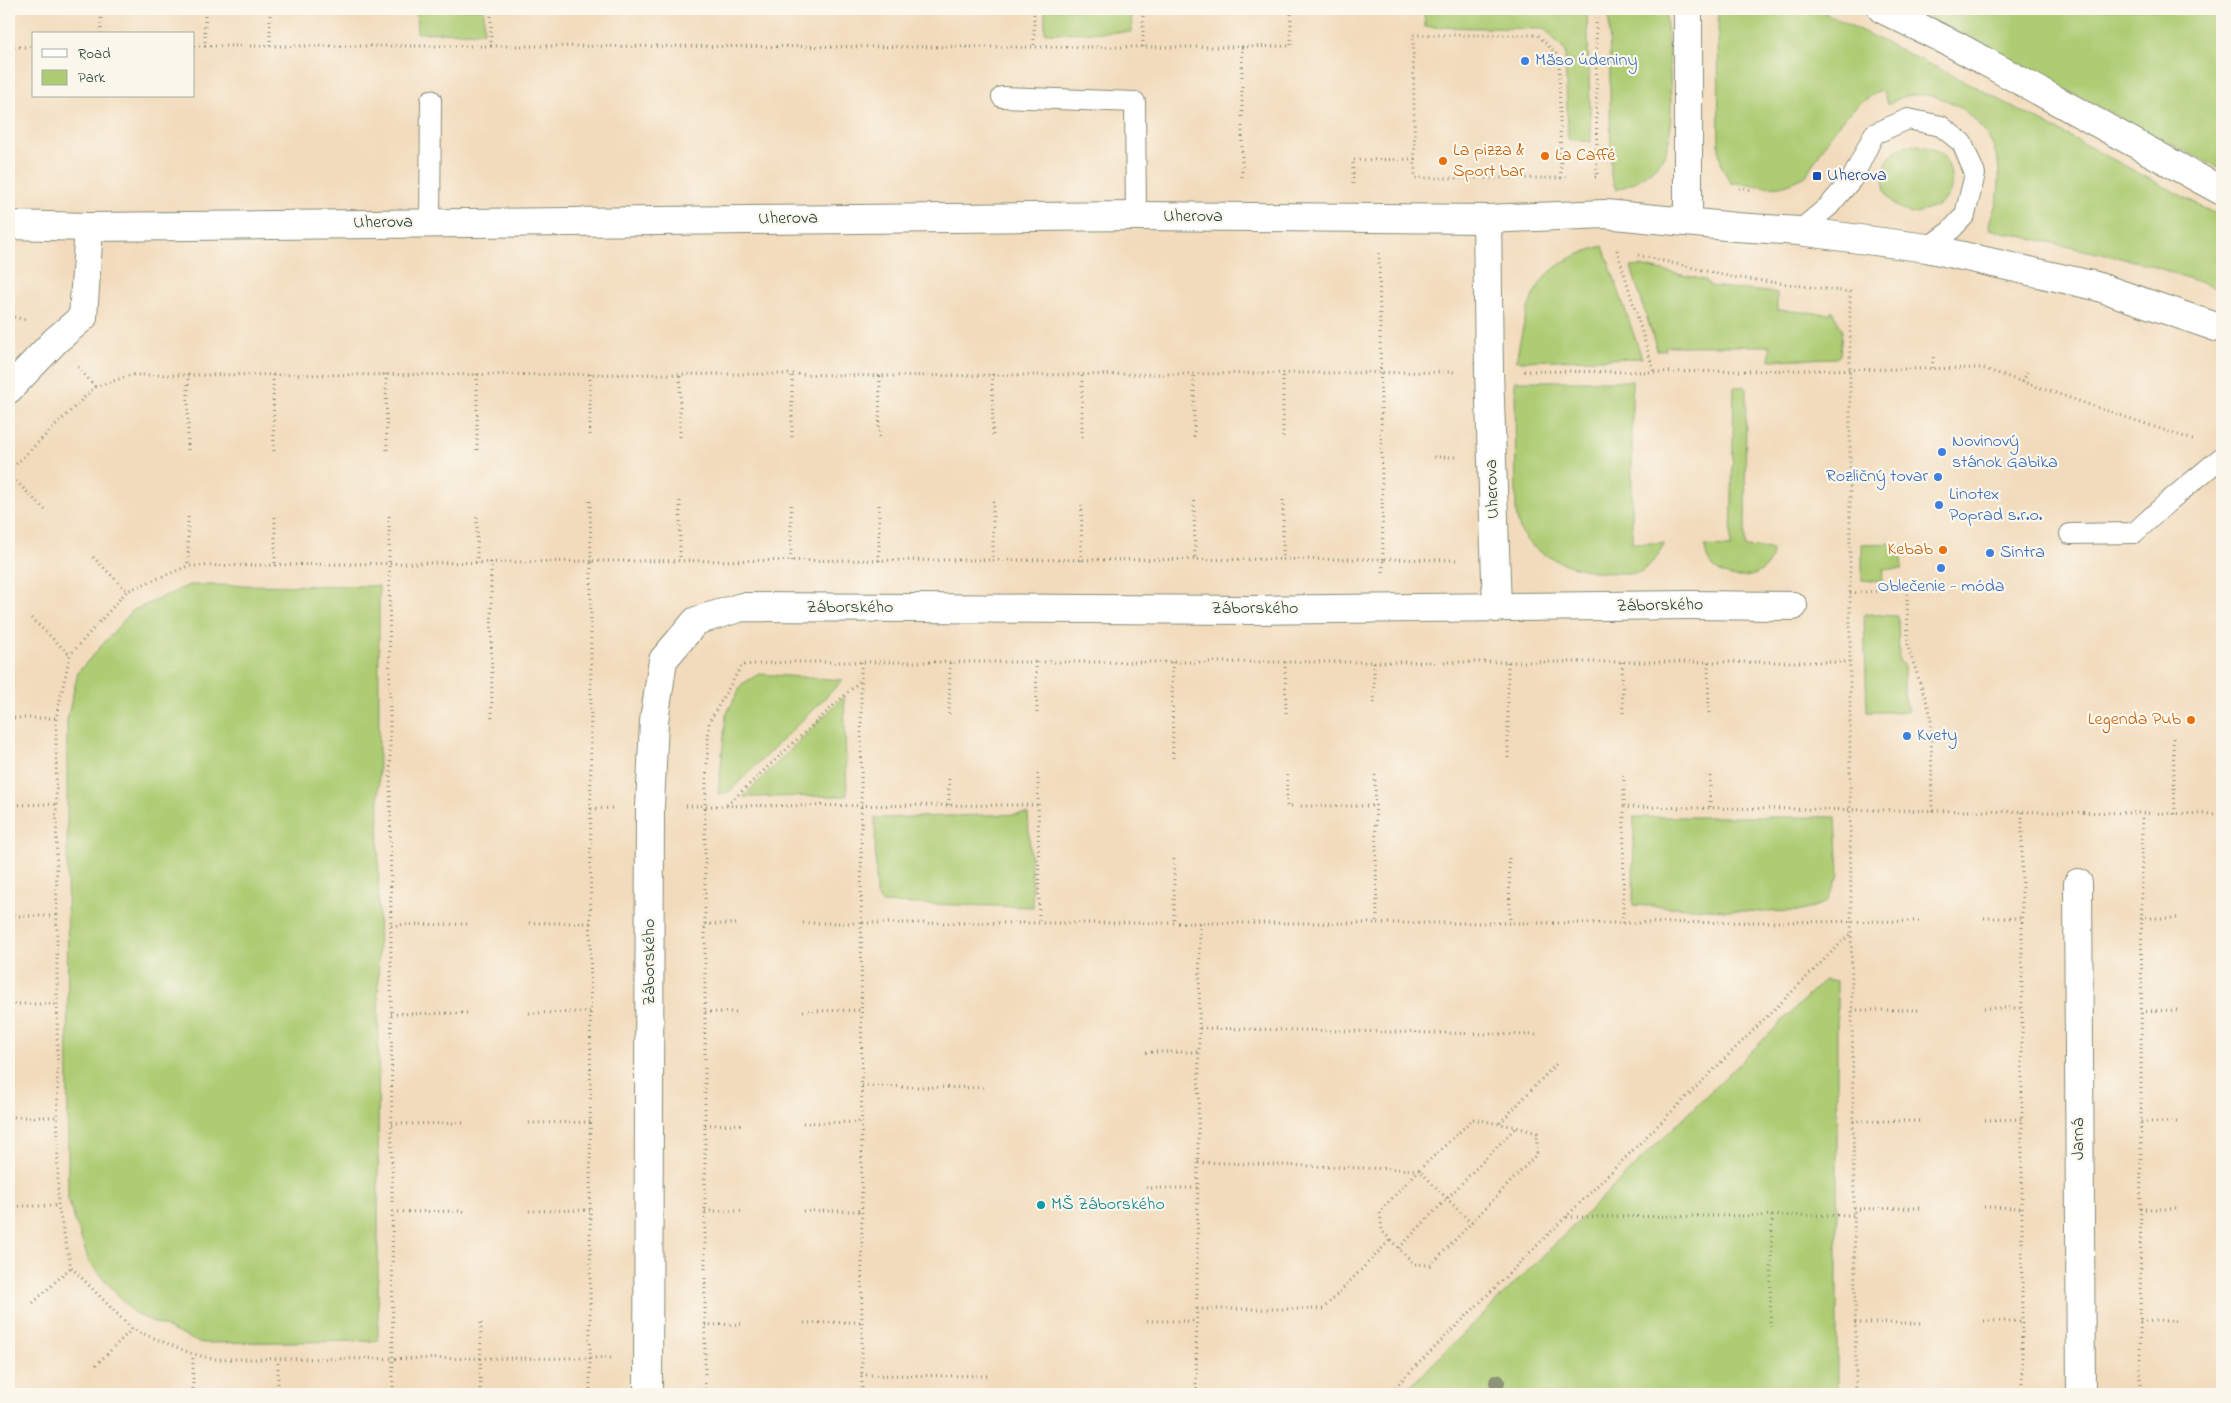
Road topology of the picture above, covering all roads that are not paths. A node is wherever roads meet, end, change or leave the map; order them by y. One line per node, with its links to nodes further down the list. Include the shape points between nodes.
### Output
1 (1688, 9): 8 (street)
2 (1882, 9): 5 (street, via 1955,45)
3 (1002, 97): 6 (lane, via 1135,102)
4 (431, 100): 9 (lane)
5 (2222, 190)
6 (1136, 216): 7 (street, Uherova); 9 (street, Uherova)
7 (1487, 219): 8 (street, Uherova, via 1605,214); 19 (street, Uherova)
8 (1688, 221): 12 (street, Uherova)
9 (430, 223): 11 (street, Uherova)
10 (9, 225): 11 (street, Uherova)
11 (89, 227): 15 (street, via 83,317)
12 (1799, 230): 13 (street, Uherova); 13 (lane, via 1829,206 1852,179 1874,134 1908,119 1941,126 1962,143 1975,174 1965,215)
13 (1927, 248): 14 (street, Uherova, via 2096,286)
14 (2222, 329)
15 (9, 389)
16 (2222, 458): 17 (lane, via 2134,533)
17 (2070, 534)
18 (1792, 606): 19 (street, Záborského)
19 (1497, 608): 21 (street, Záborského, via 742,607 696,621 663,660 654,721 650,807)
20 (2078, 883): 22 (street, Jarná)
21 (648, 1394)
22 (2081, 1394)

